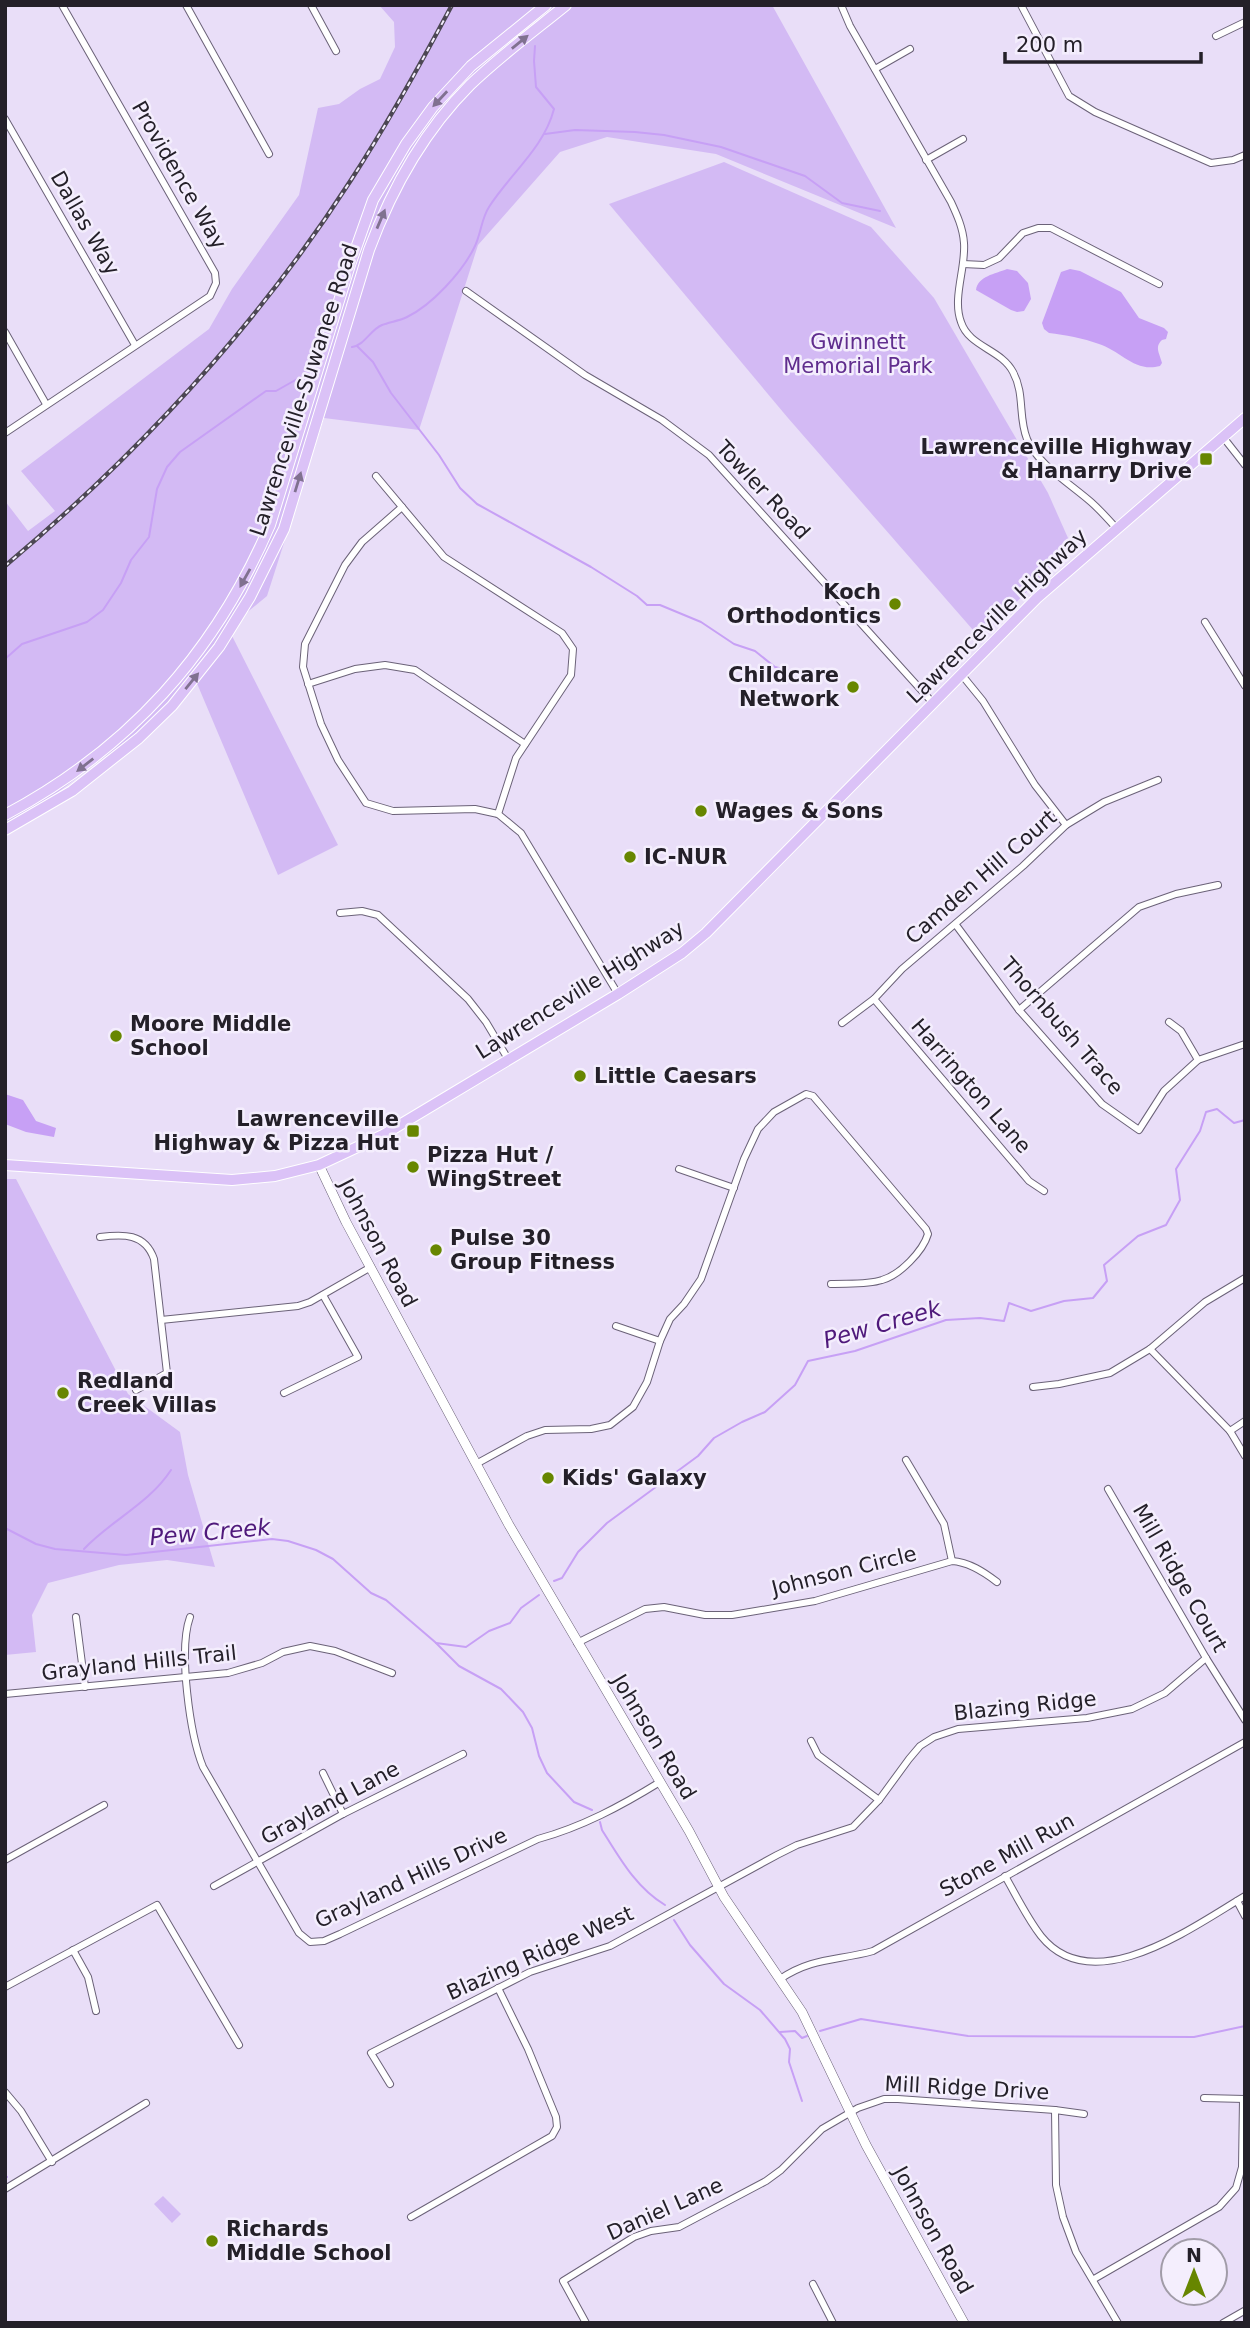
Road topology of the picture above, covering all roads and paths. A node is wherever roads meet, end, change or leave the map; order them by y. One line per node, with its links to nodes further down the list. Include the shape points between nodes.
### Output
1 (62, 5): 22 (street, Providence Way, via 215,273 210,296)
2 (186, 5): 15 (street)
3 (311, 5): 11 (street)
4 (546, 5): 39 (main road, Lawrenceville-Suwanee Road, one-way to 39, via 471,66 433,107 373,200 270,525 207,640 164,695 110,747)
5 (566, 5): 41 (main road, Lawrenceville-Suwanee Road, one-way to 5, via 72,791 130,745 172,706 219,647 284,529 369,250 398,183 423,141 469,86)
6 (841, 5): 12 (street)
7 (1021, 5): 16 (street, via 1069,96 1211,163)
8 (1245, 22): 9 (street)
9 (1216, 36)
10 (910, 49): 12 (street)
11 (336, 51)
12 (875, 69): 17 (street)
13 (5, 119): 22 (street, Dallas Way)
14 (962, 139): 17 (street)
15 (269, 154)
16 (1245, 155)
17 (926, 160): 18 (street, via 961,224)
18 (963, 264): 19 (street, via 984,265 999,258 1023,233 1051,228); 30 (street, via 961,324 970,338 998,354 1013,370 1022,394 1027,441)
19 (1159, 284)
20 (467, 291): 35 (street, Towler Road, via 709,455)
21 (5, 332): 23 (street)
22 (135, 345): 23 (street, Providence Way)
23 (46, 404): 25 (street, Providence Way)
24 (1245, 418): 26 (main road, Lawrenceville Highway)
25 (5, 433)
26 (1223, 437): 27 (street); 30 (main road, Lawrenceville Highway)
27 (1245, 466)
28 (376, 475): 29 (street)
29 (402, 507): 33 (street, via 362,542 319,612 305,644 303,667); 36 (street, via 444,557 562,632 573,649 571,675)
30 (1117, 528): 32 (main road, Lawrenceville Highway, via 1037,598)
31 (1205, 622): 34 (street)
32 (961, 674): 35 (main road, Lawrenceville Highway); 40 (street)
33 (309, 684): 36 (street, via 385,665 415,670); 38 (street, via 338,760 366,803 393,811 475,809)
34 (1245, 686)
35 (932, 702): 45 (main road, Lawrenceville Highway, via 706,933)
36 (525, 744): 38 (street)
37 (1158, 780): 40 (street, Camden Hill Court, via 1104,802)
38 (498, 814): 45 (street, via 521,833)
39 (5, 815)
40 (1066, 825): 44 (street, Camden Hill Court)
41 (5, 830)
42 (1217, 885): 47 (street, via 1139,907)
43 (340, 913): 51 (street, via 378,915 468,999)
44 (956, 925): 46 (street, Camden Hill Court, via 902,969); 47 (street, Thornbush Trace)
45 (618, 994): 51 (main road, Lawrenceville Highway)
46 (874, 999): 49 (street, Camden Hill Court); 57 (street, Harrington Lane, via 1029,1181)
47 (1019, 1010): 52 (street, Thornbush Trace, via 1102,1104 1139,1130 1164,1091)
48 (1169, 1022): 52 (street, via 1181,1031)
49 (842, 1023)
50 (1245, 1045): 52 (street, Thornbush Trace)
51 (508, 1059): 54 (main road, Lawrenceville Highway, via 383,1135)
52 (1198, 1060)
53 (5, 1165): 54 (main road, Lawrenceville Highway, via 232,1180)
54 (319, 1165): 59 (street, Johnson Road)
55 (679, 1169): 56 (street)
56 (734, 1188): 61 (street, via 758,1129 794,1099 813,1096 928,1234 918,1252 882,1280); 65 (street, via 701,1279 670,1319)
57 (1044, 1191)
58 (100, 1237): 63 (street, via 126,1234 147,1246 154,1259)
59 (371, 1268): 62 (street); 74 (street, Johnson Road)
60 (1245, 1278): 66 (street, via 1205,1302)
61 (831, 1284)
62 (323, 1295): 63 (street, via 298,1306); 69 (street, via 358,1357)
63 (161, 1320): 68 (street, via 167,1373)
64 (616, 1326): 65 (street)
65 (660, 1341): 74 (street, via 638,1399 610,1425 545,1430)
66 (1150, 1349): 67 (street, via 1110,1373); 71 (street)
67 (1033, 1387)
68 (136, 1390)
69 (284, 1393)
70 (1245, 1421): 71 (street)
71 (1230, 1430): 72 (street)
72 (1245, 1456)
73 (906, 1460): 76 (street, via 944,1524)
74 (477, 1464): 80 (street, Johnson Road)
75 (1108, 1489): 81 (street, Mill Ridge Court)
76 (952, 1561): 77 (street, via 984,1572); 80 (street, Johnson Circle, via 815,1601 732,1615 655,1607)
77 (997, 1582)
78 (76, 1617): 84 (street)
79 (190, 1617): 83 (street, Grayland Hills Drive, via 185,1631)
80 (578, 1643): 91 (street, Johnson Road)
81 (1206, 1658): 86 (street, Mill Ridge Court); 92 (street, Blazing Ridge, via 1166,1692 1132,1709 1087,1718 958,1729 934,1737 920,1746)
82 (392, 1674): 83 (street, Grayland Hills Trail, via 310,1646 246,1669)
83 (187, 1678): 84 (street, Grayland Hills Trail); 96 (street, Grayland Hills Drive, via 197,1753)
84 (85, 1687): 85 (street, Grayland Hills Trail)
85 (5, 1694)
86 (1245, 1720)
87 (811, 1741): 92 (street, via 818,1755)
88 (1245, 1742): 97 (street, Stone Mill Run)
89 (463, 1754): 94 (street, Grayland Lane)
90 (323, 1773): 94 (street)
91 (660, 1782): 96 (street, Grayland Hills Drive, via 611,1812 537,1839 324,1941 310,1942 299,1933); 99 (street, Johnson Road)
92 (879, 1800): 99 (street, Blazing Ridge, via 853,1827 797,1845)
93 (104, 1805): 95 (street)
94 (343, 1814): 96 (street, Grayland Lane)
95 (5, 1860)
96 (257, 1861): 98 (street, Grayland Lane)
97 (1005, 1876): 101 (street, via 1041,1936 1066,1955 1091,1961 1140,1954); 104 (street, Stone Mill Run, via 873,1951 807,1964)
98 (214, 1886)
99 (717, 1886): 104 (street, Johnson Road); 106 (street, Blazing Ridge West, via 610,1946 530,1972)
100 (1245, 1896): 101 (street)
101 (1237, 1901): 102 (street)
102 (1245, 1916)
103 (73, 1950): 105 (street); 107 (street, via 88,1977); 108 (street, via 157,1905)
104 (780, 1979): 115 (street, Johnson Road, via 807,2021)
105 (5, 1987)
106 (498, 1988): 109 (street, Blazing Ridge West, via 371,2053); 121 (street, via 528,2049 557,2127 552,2136)
107 (96, 2011)
108 (239, 2045)
109 (390, 2084)
110 (5, 2092): 117 (street)
111 (1203, 2098): 112 (street)
112 (1244, 2099): 118 (street, via 1242,2168)
113 (146, 2103): 117 (street)
114 (1055, 2110): 115 (street, Mill Ridge Drive, via 884,2099); 116 (street, Mill Ridge Drive); 122 (street, via 1056,2185 1063,2217 1076,2252)
115 (851, 2113): 125 (street, Daniel Lane, via 822,2129 766,2181 679,2227 634,2237 563,2281); 127 (street, Johnson Road)
116 (1084, 2114)
117 (52, 2162): 119 (street)
118 (1236, 2188): 120 (street); 122 (street, via 1219,2207)
119 (5, 2189)
120 (1245, 2192)
121 (411, 2217)
122 (1094, 2279): 128 (street)
123 (813, 2284): 126 (street)
124 (1244, 2311): 129 (street)
125 (586, 2323)
126 (833, 2323)
127 (964, 2323)
128 (1118, 2323)
129 (1223, 2323)

